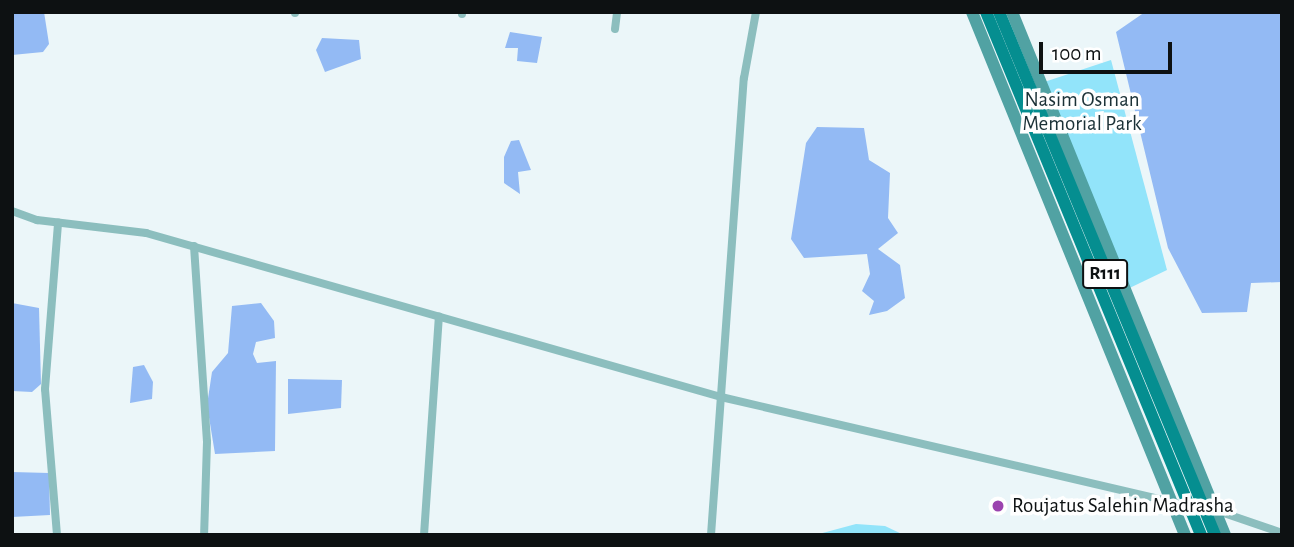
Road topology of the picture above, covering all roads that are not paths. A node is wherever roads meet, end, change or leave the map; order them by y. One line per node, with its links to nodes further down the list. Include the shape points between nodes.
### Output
1 (617, 12): 7 (street)
2 (756, 12): 12 (street, via 744,78)
3 (972, 12): 13 (street)
4 (986, 12): 14 (main road, R111)
5 (999, 12): 15 (main road, R111)
6 (1012, 12): 15 (street)
7 (615, 29)
8 (12, 211): 9 (street)
9 (58, 223): 10 (street, via 146,233); 17 (street, via 45,389)
10 (194, 246): 11 (street); 18 (street, via 207,442)
11 (439, 317): 12 (street); 19 (street)
12 (721, 397): 13 (street); 20 (street)
13 (1171, 503): 14 (street); 21 (street)
14 (1188, 505): 22 (main road, R111)
15 (1210, 510): 16 (street); 23 (main road, R111); 24 (street)
16 (1282, 533)
17 (57, 535)
18 (204, 535)
19 (424, 535)
20 (711, 535)
21 (1185, 535)
22 (1200, 535)
23 (1215, 535)
24 (1225, 535)

